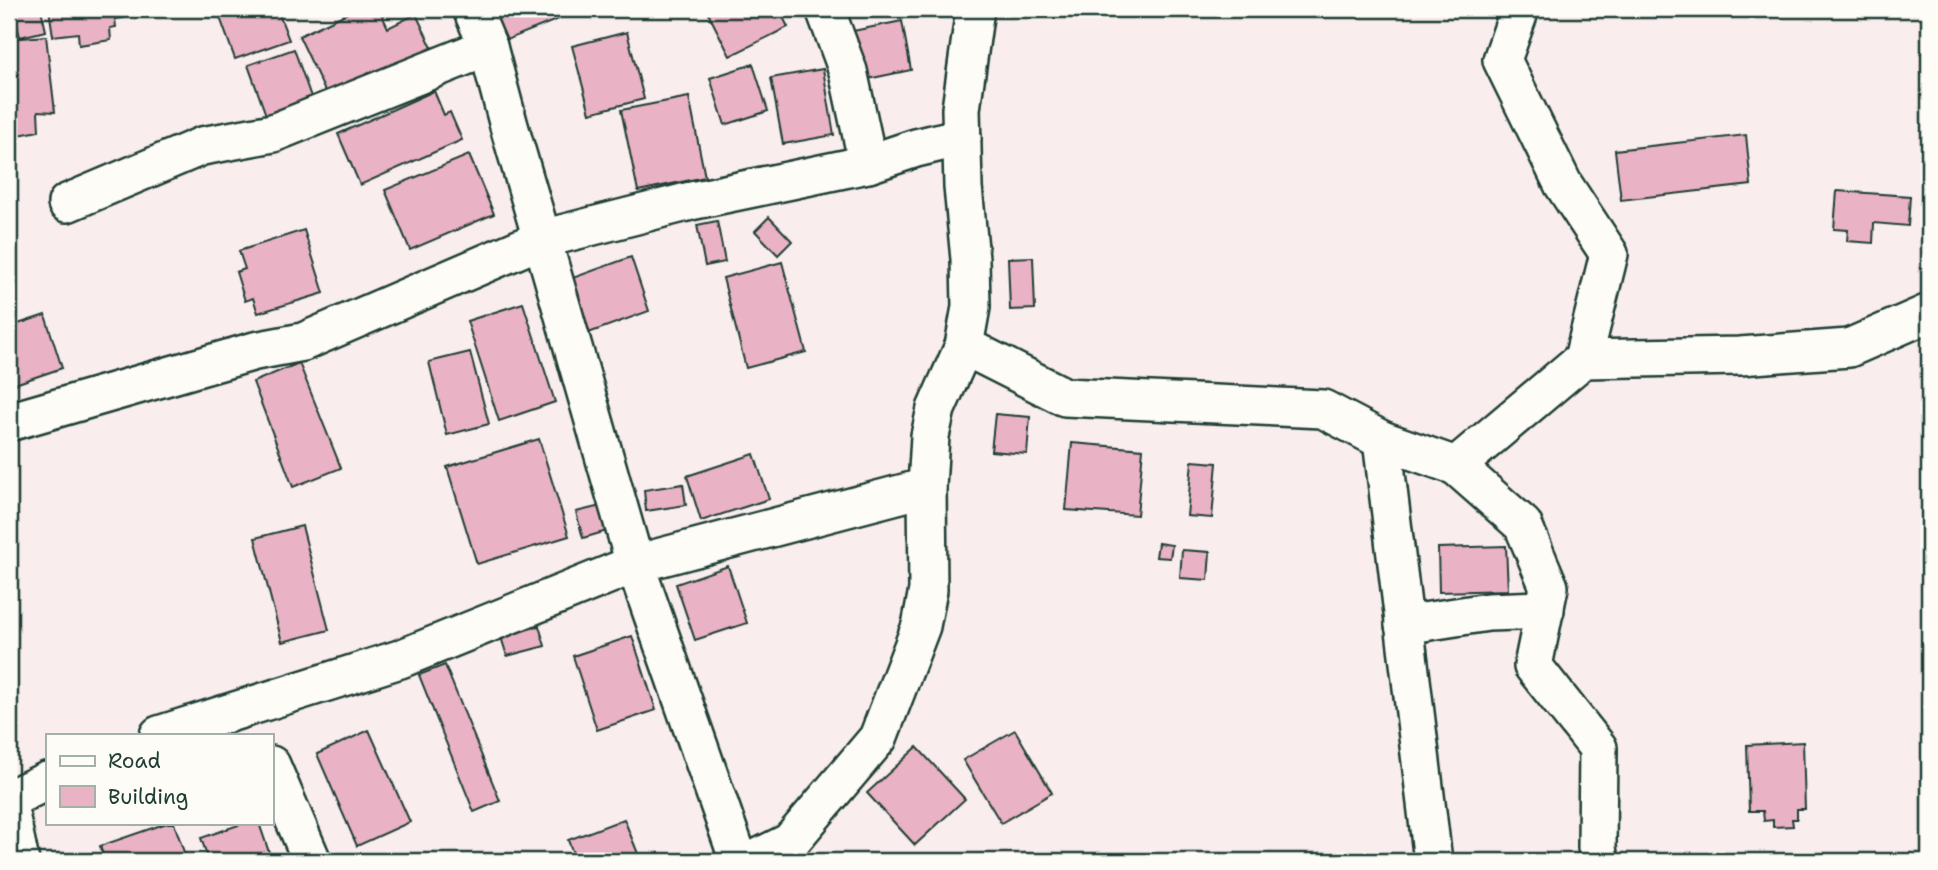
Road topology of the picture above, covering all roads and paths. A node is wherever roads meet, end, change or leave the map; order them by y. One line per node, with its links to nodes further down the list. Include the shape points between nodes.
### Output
1 (472, 9): 5 (street)
2 (825, 9): 7 (street, via 848,71)
3 (975, 9): 6 (street, via 961,109)
4 (1520, 9): 12 (street, via 1503,60 1563,184 1609,254)
5 (488, 47): 8 (street, via 273,133 202,146); 9 (street)
6 (962, 137): 7 (street); 11 (street, via 971,307)
7 (868, 164): 9 (street, via 691,201)
8 (67, 203)
9 (542, 239): 13 (street, via 303,342 255,351); 17 (street)
10 (1929, 313): 12 (street, via 1849,348)
11 (964, 346): 14 (street, via 1065,397 1323,409); 16 (street, via 936,409)
12 (1583, 359): 15 (street)
13 (9, 422)
14 (1382, 440): 15 (street); 19 (street)
15 (1456, 466): 18 (street, via 1523,525 1549,587)
16 (927, 487): 17 (street); 29 (street, via 928,590 921,626 878,738 790,842)
17 (635, 564): 20 (street); 28 (street)
18 (1545, 610): 19 (street, via 1488,612); 31 (street, via 1533,666 1598,748)
19 (1404, 625): 30 (street)
20 (253, 721): 21 (street)
21 (166, 734)
22 (273, 770): 27 (street)
23 (46, 781): 24 (street)
24 (9, 799)
25 (9, 808): 26 (street)
26 (20, 861)
27 (312, 861)
28 (739, 861)
29 (752, 861)
30 (1433, 861)
31 (1599, 861)

